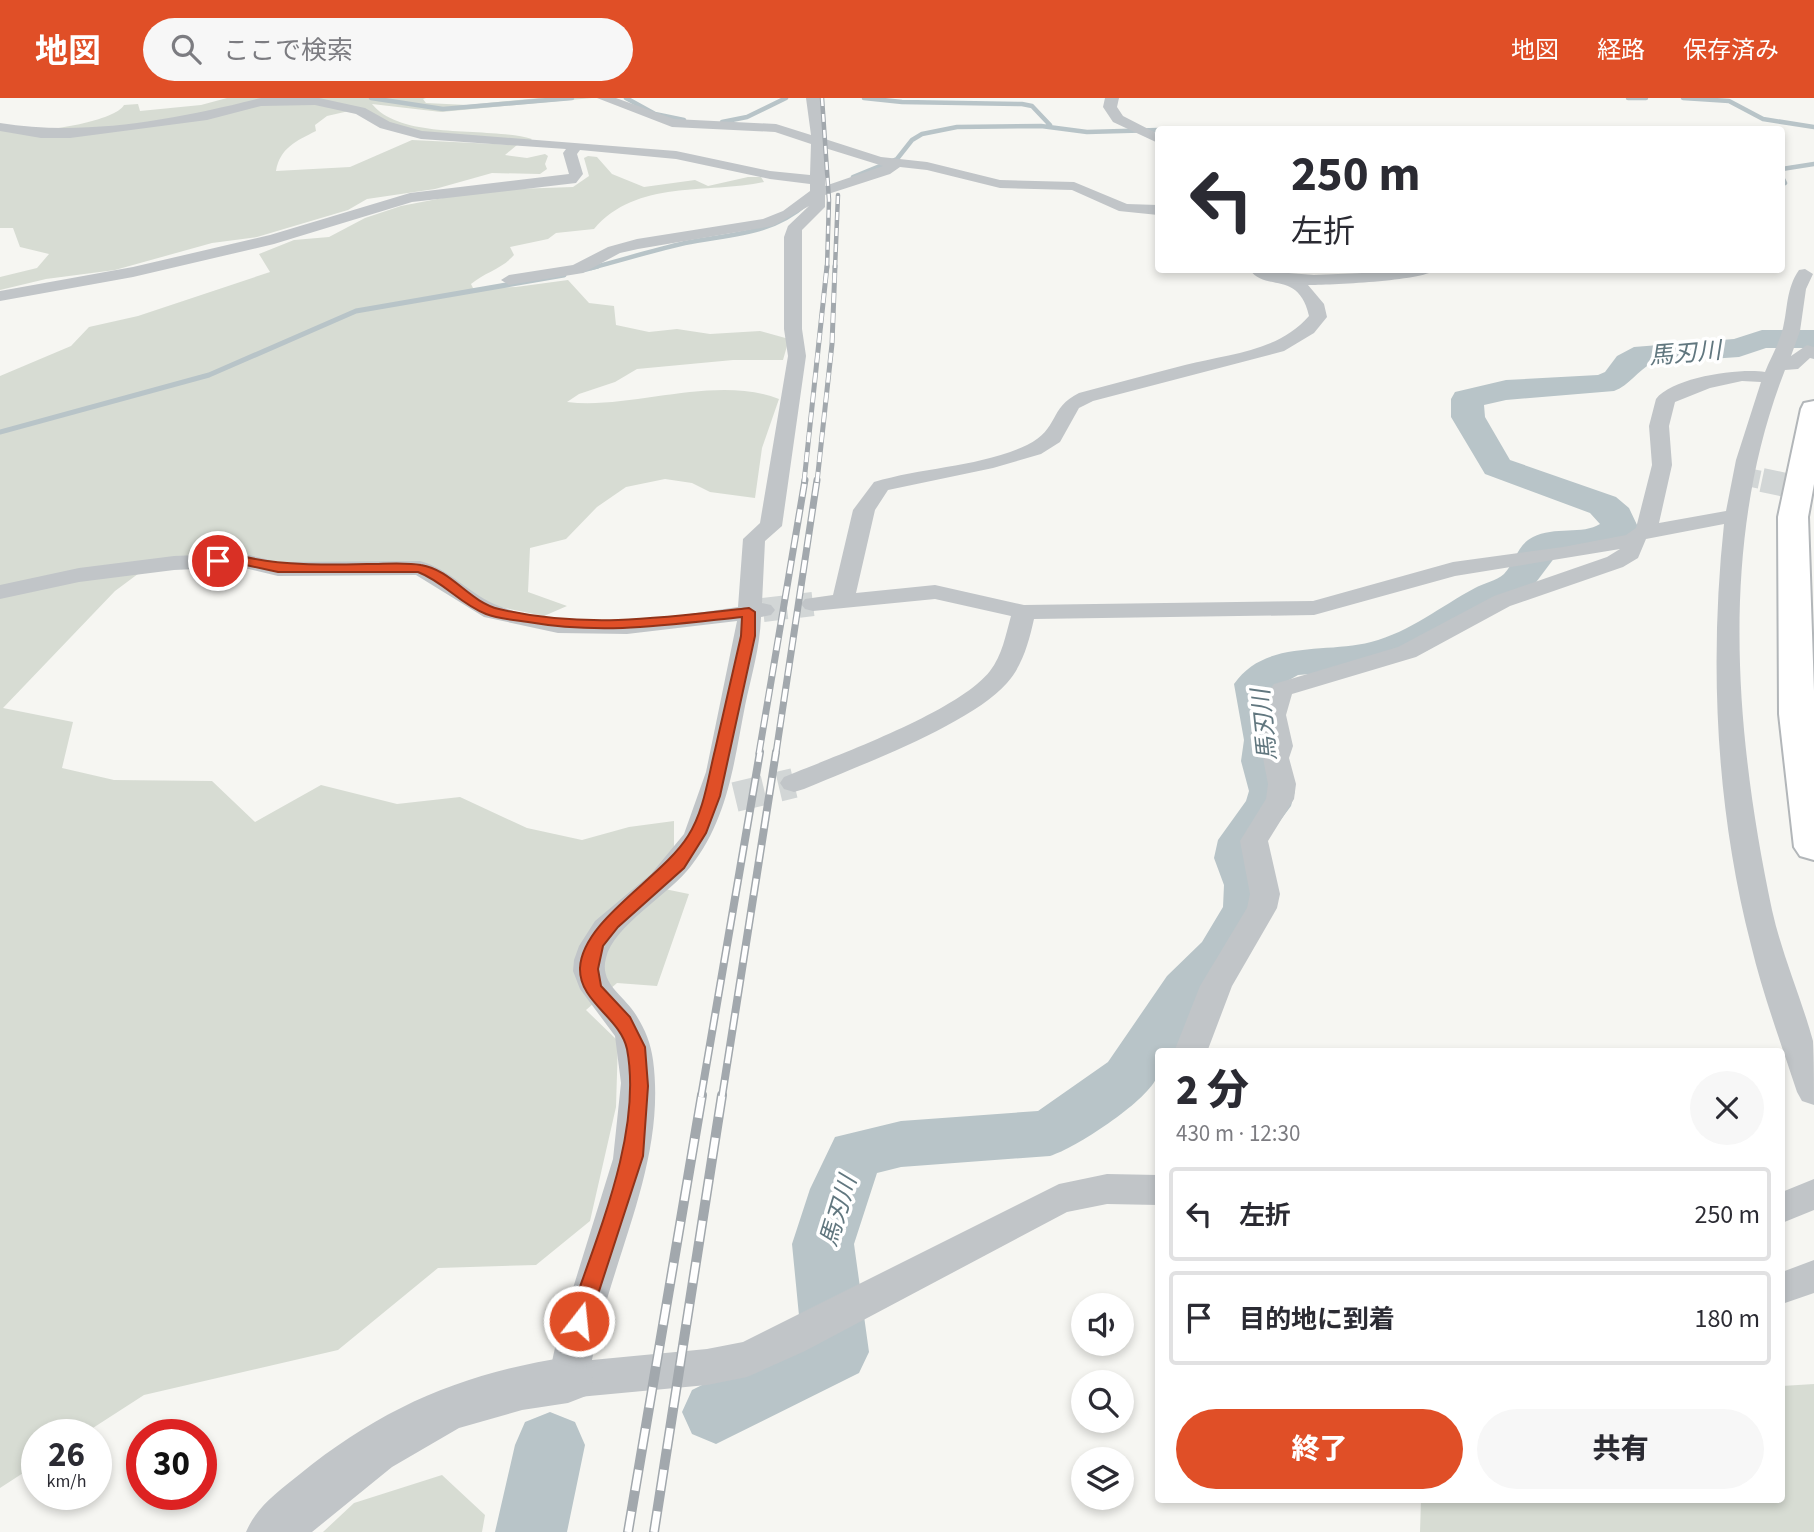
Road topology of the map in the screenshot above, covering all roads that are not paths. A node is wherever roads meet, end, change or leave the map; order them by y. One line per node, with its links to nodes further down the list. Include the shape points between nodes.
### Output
1 (604, 98): 6 (street, via 672,122 776,128)
2 (813, 98): 6 (street)
3 (1112, 98): 5 (street, via 1110,107 1118,120)
4 (0, 127): 7 (street, via 70,134 206,116 290,99 342,106 399,131 421,135)
5 (1155, 138)
6 (818, 139): 8 (street); 9 (street)
7 (575, 148): 9 (street, via 676,155); 11 (street, via 570,153 576,174 571,180 410,198 274,239)
8 (895, 164): 9 (street, via 885,171); 10 (street, via 927,166 1000,184 1074,187 1124,208)
9 (818, 186): 17 (street, via 788,214 767,223 637,244 577,269); 28 (street, via 817,207 794,229 792,237 797,356 771,526 754,540 748,579)
10 (1155, 210)
11 (217, 251): 18 (street, via 133,272); 19 (street)
12 (1785, 270): 15 (street)
13 (1264, 273): 16 (street)
14 (1398, 273): 16 (street)
15 (1809, 275): 21 (street, via 1796,285 1791,332)
16 (1294, 279): 26 (street, via 1315,304 1318,317 1311,329 1296,337 1243,359 1086,397 1071,404 1059,432 1049,442 1021,453 881,486 864,510)
17 (509, 280)
18 (0, 296)
19 (0, 315)
20 (1814, 353): 21 (street, via 1807,351 1791,365)
21 (1775, 365): 23 (street); 24 (street, via 1754,374 1703,382 1666,399 1659,426 1662,465)
22 (1814, 409): 31 (highway, via 1793,517 1797,714)
23 (1733, 518): 24 (street, via 1716,517); 33 (street, via 1725,645 1737,790 1761,926)
24 (1640, 535): 29 (street, via 1563,554 1452,569 1314,608); 32 (street, via 1630,553 1615,562 1502,601 1406,652 1283,688 1276,696 1273,715 1280,746 1276,758 1280,799 1254,841 1265,894 1262,908 1216,986)
25 (0, 592): 28 (street, via 79,575 241,560 278,569 420,568 494,612 569,625 626,626)
26 (846, 600): 27 (street); 29 (street, via 935,592)
27 (813, 604)
28 (756, 611): 39 (street, via 748,636 724,797 678,864 595,944 589,969 593,988 623,1021 636,1047 638,1086 633,1156 587,1293)
29 (1024, 612): 30 (street, via 1014,651 988,690 919,727)
30 (793, 783)
31 (1814, 847)
32 (1192, 1048)
33 (1814, 1092)
34 (1155, 1190): 39 (street, via 1107,1189 1059,1199 747,1359)
35 (1814, 1194): 36 (street)
36 (1785, 1207)
37 (1814, 1276): 38 (street)
38 (1785, 1287)
39 (568, 1380): 40 (street, via 535,1383 455,1403 387,1438)
40 (273, 1532)

